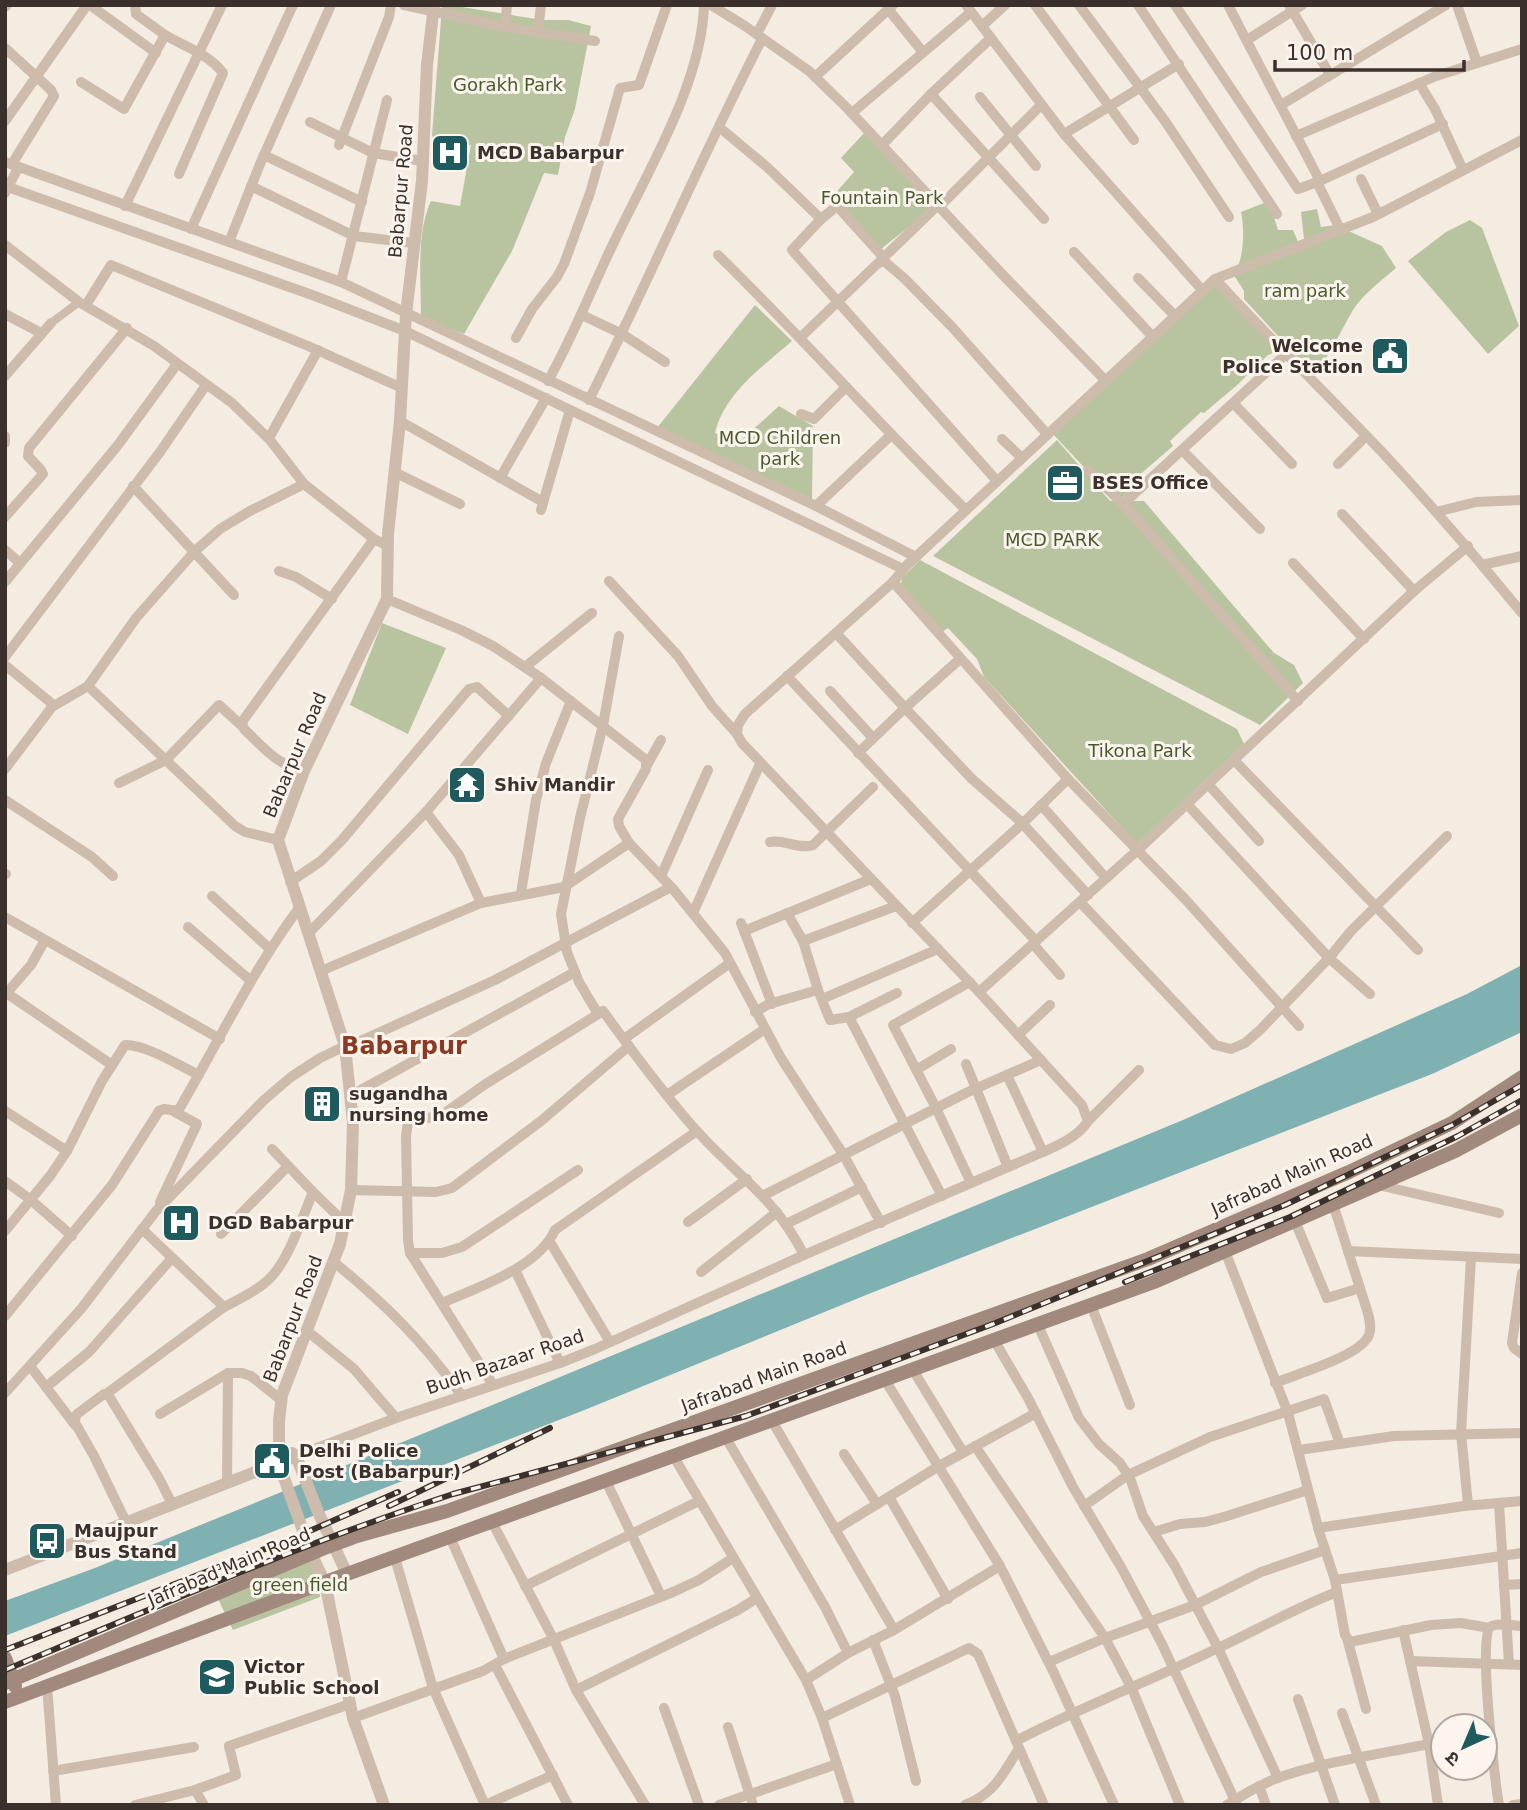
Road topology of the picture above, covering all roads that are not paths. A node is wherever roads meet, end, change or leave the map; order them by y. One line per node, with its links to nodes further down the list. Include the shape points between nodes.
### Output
1 (88, 5): 39 (street); 44 (street)
2 (135, 5): 31 (street, via 136,13)
3 (222, 5): 40 (street)
4 (293, 5): 87 (street)
5 (331, 5): 68 (street)
6 (391, 5): 65 (street)
7 (404, 5): 25 (street)
8 (476, 5): 27 (street)
9 (507, 5): 29 (street)
10 (541, 5): 30 (street)
11 (667, 5): 113 (street, via 639,85 620,88 564,264)
12 (704, 5): 104 (street, via 701,32 677,108)
13 (710, 5): 32 (street)
14 (772, 5): 32 (street)
15 (1005, 5): 28 (street)
16 (1035, 5): 54 (street)
17 (1079, 5): 48 (street)
18 (1138, 5): 42 (street)
19 (1175, 5): 76 (street, via 1295,187)
20 (1228, 5): 34 (street)
21 (1446, 5): 43 (street)
22 (1457, 5): 41 (street)
23 (890, 7): 38 (street); 45 (street)
24 (1294, 7): 34 (street); 43 (street)
25 (434, 8): 27 (street); 70 (street, Babarpur Road)
26 (968, 8): 28 (street); 38 (street)
27 (474, 19): 29 (street)
28 (982, 26): 33 (street)
29 (505, 27): 30 (street)
30 (538, 32): 35 (street)
31 (165, 35): 39 (street); 40 (street)
32 (760, 36): 45 (street); 59 (street)
33 (990, 38): 49 (street); 52 (street)
34 (1247, 40): 53 (street)
35 (596, 41)
36 (5, 48): 44 (street)
37 (1522, 49): 41 (street)
38 (922, 51): 55 (street)
39 (156, 52): 46 (street, via 124,108)
40 (198, 53): 74 (street, via 223,73); 80 (street)
41 (1477, 63): 47 (street)
42 (1179, 64): 48 (street); 82 (street)
43 (1330, 75): 53 (street)
44 (35, 76): 56 (street); 71 (street, via 54,96)
45 (815, 77): 55 (street)
46 (81, 82)
47 (1419, 83): 58 (street); 62 (street)
48 (1140, 88): 54 (street); 84 (street)
49 (931, 94): 66 (street); 69 (street)
50 (980, 97): 61 (street)
51 (387, 100): 67 (street)
52 (1040, 106): 60 (street); 61 (street)
53 (1281, 106): 62 (street)
54 (1110, 108): 60 (street); 64 (street)
55 (852, 113): 66 (street)
56 (5, 121)
57 (310, 122): 65 (street)
58 (1443, 124): 73 (street); 76 (street)
59 (719, 127): 85 (street); 110 (street)
60 (1063, 135): 99 (street)
61 (1010, 136): 69 (street); 72 (street)
62 (1296, 136): 76 (street)
63 (1522, 139): 73 (street)
64 (1133, 140)
65 (340, 141): 67 (street)
66 (882, 145): 81 (street)
67 (373, 153): 70 (street); 79 (street)
68 (264, 155): 77 (street); 79 (street)
69 (989, 158): 81 (street); 86 (street)
70 (423, 162): 91 (street, Babarpur Road)
71 (12, 165): 78 (street); 80 (street)
72 (1037, 166)
73 (1463, 170): 83 (street)
74 (179, 174)
75 (1361, 179): 83 (street)
76 (1318, 182): 88 (street)
77 (251, 186): 89 (street); 90 (street)
78 (6, 189): 108 (street)
79 (362, 202): 89 (street)
80 (125, 206): 87 (street)
81 (937, 207): 95 (street); 119 (street)
82 (1277, 214)
83 (1378, 215): 88 (street)
84 (1229, 217)
85 (821, 219): 95 (street, via 837,206); 100 (street, via 792,250)
86 (1044, 219)
87 (191, 229): 90 (street)
88 (1341, 231): 97 (street)
89 (354, 236): 91 (street); 98 (street)
90 (229, 242): 98 (street)
91 (414, 243): 103 (street, Babarpur Road)
92 (5, 245): 101 (street)
93 (1074, 252): 111 (street)
94 (718, 255): 112 (street)
95 (882, 259): 100 (street); 132 (street, via 943,318)
96 (1138, 278): 105 (street)
97 (1215, 279): 99 (street); 115 (street)
98 (341, 282): 103 (street)
99 (1203, 291): 105 (street)
100 (837, 301): 112 (street); 146 (street)
101 (82, 303): 106 (street); 107 (street); 114 (street, via 111,265)
102 (5, 314): 109 (street)
103 (406, 314): 108 (street, Babarpur Road); 120 (street)
104 (582, 315): 110 (street); 120 (street)
105 (1175, 316): 111 (street)
106 (51, 323): 109 (street)
107 (127, 328): 117 (street); 156 (street, via 29,448 28,456 43,474)
108 (405, 331): 123 (street, Babarpur Road); 124 (street)
109 (41, 333): 118 (street)
110 (622, 334): 116 (street); 125 (street)
111 (1152, 336): 119 (street)
112 (801, 337): 122 (street)
113 (516, 338)
114 (318, 350): 123 (street); 136 (street)
115 (1285, 355): 126 (street); 135 (street)
116 (665, 362)
117 (177, 363): 121 (street); 165 (street, via 118,445)
118 (5, 376)
119 (1105, 380): 132 (street)
120 (548, 381): 125 (street)
121 (206, 385): 136 (street, via 247,415); 148 (street)
122 (846, 387): 129 (street); 133 (street)
123 (402, 388): 130 (street, Babarpur Road)
124 (546, 398): 127 (street); 145 (street)
125 (589, 400): 152 (street)
126 (1234, 404): 139 (street); 141 (street)
127 (570, 410): 145 (street, via 542,506); 166 (street)
128 (801, 414): 129 (street)
129 (814, 419): 131 (street)
130 (400, 421): 144 (street, Babarpur Road); 145 (street)
131 (816, 432)
132 (1048, 434): 140 (street)
133 (891, 435): 152 (street); 153 (street)
134 (5, 436): 138 (street)
135 (1366, 436): 142 (street); 154 (street)
136 (269, 439): 147 (street)
137 (1002, 439): 140 (street)
138 (5, 443)
139 (1183, 451): 151 (street); 157 (street)
140 (1022, 458): 146 (street)
141 (1292, 464)
142 (1339, 464)
143 (1088, 470): 151 (street)
144 (394, 471): 150 (street); 159 (street, Babarpur Road)
145 (499, 478)
146 (997, 481): 153 (street)
147 (304, 484): 158 (street); 162 (street, via 220,529)
148 (133, 486): 162 (street); 181 (street)
149 (1522, 499): 154 (street, via 1476,502)
150 (460, 504)
151 (1123, 504): 190 (street)
152 (816, 506): 166 (street)
153 (966, 510): 166 (street)
154 (1436, 512): 160 (street)
155 (1342, 514): 172 (street)
156 (5, 517)
157 (1259, 528)
158 (374, 539): 159 (street); 174 (street)
159 (388, 546): 175 (street, Babarpur Road)
160 (1468, 546): 167 (street); 172 (street)
161 (5, 550): 165 (street)
162 (195, 551): 173 (street); 187 (street, via 136,618)
163 (1522, 556): 167 (street)
164 (1293, 563): 180 (street)
165 (20, 564): 170 (street)
166 (909, 564): 171 (street)
167 (1482, 565): 177 (street)
168 (279, 571): 174 (street)
169 (609, 581): 196 (street, via 678,656)
170 (5, 582)
171 (893, 582): 178 (street); 182 (street)
172 (1414, 591): 180 (street)
173 (234, 595)
174 (332, 599): 195 (street)
175 (387, 599): 184 (street, via 472,635); 206 (street, Babarpur Road)
176 (592, 613): 184 (street)
177 (1522, 613)
178 (836, 633): 185 (street); 192 (street)
179 (619, 636): 194 (street)
180 (1364, 639): 190 (street)
181 (5, 657)
182 (960, 659): 192 (street); 207 (street)
183 (5, 665): 191 (street)
184 (525, 667): 186 (street)
185 (786, 676): 196 (street, via 745,715); 199 (street)
186 (541, 678): 189 (street); 193 (street)
187 (88, 685): 191 (street); 200 (street)
188 (830, 691): 197 (street)
189 (571, 701): 194 (street); 231 (street, via 536,800)
190 (1298, 701): 201 (street)
191 (52, 707): 204 (street)
192 (905, 708): 197 (street); 215 (street)
193 (509, 716): 214 (street); 228 (street, via 477,687 469,689 342,840)
194 (603, 725): 203 (street, via 646,760); 229 (street)
195 (242, 726): 200 (street, via 219,705); 206 (street, via 277,760)
196 (737, 734): 202 (street)
197 (873, 738): 199 (street)
198 (661, 740): 203 (street)
199 (858, 753): 223 (street)
200 (166, 760): 208 (street); 218 (street, via 241,830)
201 (1234, 760): 209 (street); 236 (street)
202 (760, 764): 216 (street); 238 (street)
203 (646, 766): 221 (street, via 618,819)
204 (5, 769)
205 (708, 770): 225 (street)
206 (304, 771): 218 (street, Babarpur Road)
207 (1068, 779): 213 (street); 222 (street)
208 (118, 783)
209 (1208, 783): 212 (street); 219 (street)
210 (873, 787): 216 (street)
211 (5, 800): 224 (street)
212 (1186, 803): 222 (street); 251 (street)
213 (1041, 805): 215 (street); 226 (street)
214 (426, 812): 234 (street, via 458,855); 243 (street)
215 (1022, 824): 223 (street); 233 (street)
216 (827, 833): 220 (street, via 807,847); 227 (street)
217 (1447, 836): 236 (street)
218 (278, 840): 228 (street, Babarpur Road)
219 (1259, 841)
220 (770, 842)
221 (629, 843): 225 (street); 229 (street)
222 (1137, 851): 226 (street); 265 (street)
223 (968, 871): 241 (street); 246 (street)
224 (113, 876)
225 (661, 876): 230 (street)
226 (1107, 878): 233 (street)
227 (871, 879): 235 (street); 239 (street)
228 (290, 882): 237 (street, Babarpur Road)
229 (566, 886): 231 (street); 247 (street, via 561,914)
230 (671, 887): 238 (street); 247 (street)
231 (521, 893): 234 (street)
232 (212, 897): 248 (street)
233 (1084, 899): 246 (street); 265 (street, via 1215,1045 1231,1049 1245,1043)
234 (481, 903): 253 (street)
235 (896, 906): 241 (street); 245 (street)
236 (1377, 906): 250 (street); 251 (street)
237 (299, 908): 243 (street, Babarpur Road); 248 (street)
238 (693, 914): 252 (street)
239 (787, 914): 245 (street); 263 (street, via 743,927)
240 (5, 917): 244 (street)
241 (912, 923): 249 (street)
242 (188, 927): 256 (street)
243 (308, 934): 253 (street, Babarpur Road)
244 (45, 940): 259 (street, via 31,965); 272 (street)
245 (803, 940): 262 (street)
246 (1034, 943): 255 (street); 258 (street)
247 (565, 945): 254 (street); 274 (street)
248 (270, 949): 256 (street)
249 (938, 949): 257 (street); 262 (street)
250 (1418, 950)
251 (1329, 958): 261 (street); 265 (street)
252 (730, 963): 266 (street); 273 (street)
253 (321, 971): 274 (street, Babarpur Road)
254 (575, 972): 267 (street); 286 (street)
255 (1060, 975)
256 (251, 981): 272 (street)
257 (970, 982): 258 (street); 279 (street, via 893,1025)
258 (979, 992): 271 (street)
259 (6, 993): 278 (street)
260 (897, 993): 268 (street)
261 (1370, 994)
262 (820, 995): 263 (street); 268 (street, via 830,1020)
263 (772, 1004): 266 (street)
264 (1050, 1004): 271 (street)
265 (1282, 1006): 269 (street)
266 (755, 1012): 270 (street)
267 (598, 1014): 273 (street, via 603,1011); 308 (street, via 442,1115 408,1122)
268 (849, 1017): 292 (street)
269 (1299, 1026)
270 (765, 1029): 285 (street); 297 (street)
271 (1018, 1035): 276 (street)
272 (220, 1039): 281 (street)
273 (626, 1043): 285 (street); 308 (street, via 541,1121 459,1184 444,1192)
274 (345, 1047): 286 (street, Babarpur Road); 313 (street, via 275,1089)
275 (951, 1049): 279 (street)
276 (1041, 1060): 282 (street); 291 (street, via 1082,1105)
277 (966, 1064): 284 (street)
278 (112, 1065): 281 (street, via 121,1049 130,1045); 295 (street)
279 (916, 1070): 287 (street)
280 (1139, 1070): 291 (street, Budh Bazaar Road)
281 (199, 1075): 289 (street)
282 (1007, 1075): 284 (street); 296 (street)
283 (1522, 1077): 398 (main road, Jafrabad Main Road, via 1452,1123 1148,1259 447,1511)
284 (975, 1089): 287 (street); 299 (street)
285 (667, 1095): 293 (street)
286 (350, 1096): 306 (street, Babarpur Road)
287 (936, 1108): 292 (street); 303 (street)
288 (5, 1111): 295 (street)
289 (175, 1112): 313 (street, via 197,1124); 324 (street, via 159,1111 113,1185)
290 (1522, 1115): 304 (main road)
291 (1088, 1121): 296 (street, Budh Bazaar Road, via 1071,1138)
292 (904, 1124): 297 (street); 310 (street)
293 (697, 1131): 301 (street); 325 (street, via 555,1230)
294 (272, 1149): 298 (street)
295 (67, 1150): 311 (street)
296 (1043, 1152): 299 (street, Budh Bazaar Road)
297 (843, 1154): 305 (street); 309 (street)
298 (288, 1166): 307 (street); 323 (street)
299 (1008, 1167): 303 (street, Budh Bazaar Road)
300 (578, 1170): 328 (street, via 462,1247 442,1253)
301 (747, 1179): 309 (street); 317 (street)
302 (5, 1181): 311 (street)
303 (971, 1183): 310 (street, Budh Bazaar Road)
304 (1378, 1185): 312 (main road); 315 (street)
305 (862, 1187): 319 (street); 320 (street)
306 (351, 1190): 308 (street); 318 (street, Babarpur Road)
307 (313, 1192): 318 (street); 340 (street, via 273,1276)
308 (408, 1192): 328 (street)
309 (764, 1195): 314 (street)
310 (942, 1196): 319 (street, Budh Bazaar Road)
311 (31, 1200): 322 (street); 324 (street)
312 (1333, 1204): 316 (main road); 327 (street)
313 (156, 1211): 321 (street)
314 (777, 1212): 320 (street); 335 (street)
315 (1499, 1213)
316 (1295, 1221): 326 (main road); 337 (street, via 1327,1298)
317 (688, 1222)
318 (345, 1223): 333 (street, Babarpur Road)
319 (881, 1223): 329 (street, Budh Bazaar Road)
320 (786, 1224): 329 (street)
321 (142, 1229): 330 (street); 348 (street)
322 (5, 1231)
323 (221, 1234)
324 (72, 1236): 341 (street)
325 (550, 1242): 334 (street); 345 (street)
326 (1225, 1251): 339 (main road); 352 (street)
327 (1348, 1251): 331 (street); 337 (street)
328 (410, 1253): 338 (street)
329 (804, 1255): 345 (street, Budh Bazaar Road)
330 (172, 1258): 340 (street); 354 (street, via 89,1353)
331 (1471, 1258): 332 (street); 366 (street)
332 (1522, 1259)
333 (334, 1262): 343 (street, Babarpur Road); 357 (street, via 416,1337)
334 (514, 1270): 338 (street); 347 (street)
335 (701, 1272)
336 (1521, 1278): 346 (street, via 1512,1343)
337 (1360, 1288): 352 (street, via 1370,1322 1364,1342 1356,1350)
338 (442, 1303): 353 (street)
339 (1091, 1305): 342 (main road); 359 (street)
340 (224, 1307): 356 (street)
341 (5, 1316)
342 (1038, 1325): 344 (main road); 379 (street, via 1079,1418)
343 (306, 1330): 358 (street, Babarpur Road); 363 (street, via 354,1369)
344 (994, 1340): 349 (main road); 361 (street)
345 (610, 1342): 347 (street, Budh Bazaar Road)
346 (1522, 1354)
347 (560, 1363): 353 (street, Budh Bazaar Road)
348 (30, 1366): 354 (street); 355 (street)
349 (913, 1370): 351 (main road); 373 (street)
350 (228, 1373): 358 (street, via 251,1376); 362 (street); 381 (street)
351 (885, 1380): 364 (main road); 378 (street)
352 (1275, 1383): 360 (street)
353 (493, 1385): 357 (street, Budh Bazaar Road)
354 (46, 1387): 365 (street)
355 (5, 1393)
356 (106, 1394): 365 (street, via 76,1414); 387 (street)
357 (462, 1396): 363 (street, Budh Bazaar Road)
358 (281, 1400): 369 (street, Babarpur Road)
359 (1130, 1405)
360 (1287, 1409): 370 (street, via 1324,1399); 372 (street); 379 (street, via 1210,1437)
361 (1036, 1413): 371 (street); 390 (street)
362 (160, 1414)
363 (396, 1418): 375 (street, Budh Bazaar Road)
364 (772, 1421): 368 (main road); 394 (street)
365 (76, 1425): 391 (street)
366 (1461, 1433): 367 (street); 370 (street); 389 (street)
367 (1522, 1433)
368 (726, 1438): 376 (main road); 429 (street)
369 (279, 1441): 375 (street); 377 (street, Babarpur Road)
370 (1340, 1444): 372 (street)
371 (975, 1446): 373 (street); 424 (street)
372 (1299, 1450): 382 (street)
373 (963, 1452): 378 (street)
374 (844, 1454): 388 (street)
375 (296, 1456): 377 (street, Budh Bazaar Road); 398 (street)
376 (674, 1457): 380 (main road); 384 (street)
377 (278, 1464): 381 (street, Budh Bazaar Road); 400 (street, Babarpur Road)
378 (939, 1466): 383 (street); 405 (street)
379 (1128, 1475): 390 (street); 395 (street)
380 (606, 1481): 392 (main road); 396 (street)
381 (227, 1483): 387 (street, Budh Bazaar Road)
382 (1308, 1490): 393 (street); 395 (street, via 1227,1516)
383 (889, 1497): 388 (street); 416 (street)
384 (699, 1501): 396 (street); 404 (street)
385 (1522, 1501): 386 (street)
386 (1499, 1503): 389 (street); 402 (street)
387 (172, 1504): 391 (street, Budh Bazaar Road)
388 (877, 1504): 394 (street)
389 (1468, 1505): 393 (street)
390 (1084, 1506): 418 (street)
391 (126, 1522): 406 (street, Budh Bazaar Road)
392 (492, 1522): 397 (main road); 412 (street)
393 (1318, 1527): 399 (street)
394 (835, 1530): 422 (street)
395 (1154, 1532): 417 (street)
396 (632, 1534): 412 (street); 414 (street)
397 (450, 1538): 403 (main road); 432 (street)
398 (333, 1544): 400 (main road, Jafrabad Main Road); 407 (street)
399 (1325, 1549): 408 (street); 417 (street, via 1261,1572)
400 (311, 1553): 409 (street, Babarpur Road); 439 (main road, Jafrabad Main Road)
401 (1522, 1553): 402 (street)
402 (1502, 1555): 408 (street); 411 (street)
403 (395, 1558): 407 (main road); 442 (street)
404 (733, 1558): 414 (street, via 699,1580); 415 (street)
405 (1000, 1566): 416 (street); 433 (street)
406 (5, 1570)
407 (347, 1574): 409 (main road)
408 (1335, 1580): 413 (street)
409 (325, 1583): 440 (main road); 447 (street, Babarpur Road)
410 (1522, 1584): 411 (street)
411 (1504, 1585): 419 (street)
412 (525, 1586): 426 (street)
413 (1337, 1592): 425 (street); 428 (street)
414 (661, 1596): 426 (street)
415 (757, 1598): 438 (street); 444 (street)
416 (948, 1599): 422 (street)
417 (1195, 1605): 418 (street); 428 (street)
418 (1149, 1621): 424 (street); 437 (street)
419 (1508, 1625): 420 (street); 421 (street); 435 (street)
420 (1522, 1626)
421 (1489, 1628): 423 (street, via 1461,1623); 434 (street)
422 (894, 1630): 427 (street)
423 (1403, 1630): 425 (street, via 1352,1643); 431 (street)
424 (1105, 1637): 433 (street); 443 (street)
425 (1347, 1638): 449 (street)
426 (554, 1640): 432 (street); 444 (street)
427 (873, 1640): 429 (street); 441 (street)
428 (1218, 1648): 437 (street); 463 (street)
429 (848, 1653): 438 (street)
430 (5, 1658): 439 (main road)
431 (1410, 1661): 434 (street); 456 (street)
432 (499, 1662): 442 (street); 462 (street)
433 (1049, 1662): 450 (street)
434 (1485, 1663): 435 (street); 489 (street)
435 (1509, 1664): 436 (street)
436 (1522, 1665)
437 (1174, 1668): 443 (street); 469 (street)
438 (806, 1680): 453 (street)
439 (10, 1681): 446 (main road)
440 (47, 1685): 446 (main road); 461 (street)
441 (890, 1686): 453 (street); 455 (street, via 973,1649); 464 (street)
442 (433, 1688): 452 (street); 475 (street)
443 (1132, 1689): 450 (street); 484 (street)
444 (576, 1690): 477 (street)
445 (1297, 1699): 460 (street)
446 (11, 1700)
447 (350, 1704): 452 (street, Babarpur Road); 467 (street, via 229,1746 236,1775)
448 (664, 1709): 478 (street)
449 (1366, 1709)
450 (1071, 1713): 455 (street); 483 (street)
451 (1342, 1713): 458 (street)
452 (353, 1718): 474 (street, Babarpur Road)
453 (822, 1718): 459 (street)
454 (727, 1727): 468 (street)
455 (1018, 1744): 481 (street, via 989,1791); 482 (street)
456 (1429, 1744): 458 (street)
457 (194, 1748): 461 (street)
458 (1359, 1758): 460 (street); 487 (street)
459 (837, 1764): 468 (street); 480 (street)
460 (1322, 1767): 463 (street); 486 (street)
461 (53, 1771): 471 (street)
462 (553, 1775): 475 (street); 476 (street)
463 (1278, 1778): 466 (street)
464 (916, 1781)
465 (1435, 1782): 488 (street)
466 (1259, 1786): 469 (street); 485 (street)
467 (195, 1790): 472 (street); 473 (street)
468 (751, 1799): 479 (street)
469 (1233, 1803)
470 (1522, 1804): 490 (street)
471 (56, 1805)
472 (135, 1805)
473 (204, 1805)
474 (384, 1805)
475 (485, 1805)
476 (568, 1805)
477 (645, 1805)
478 (699, 1805)
479 (719, 1805)
480 (850, 1805)
481 (964, 1805)
482 (1044, 1805)
483 (1114, 1805)
484 (1180, 1805)
485 (1266, 1805)
486 (1335, 1805)
487 (1376, 1805)
488 (1438, 1805)
489 (1499, 1805)
490 (1513, 1805)

